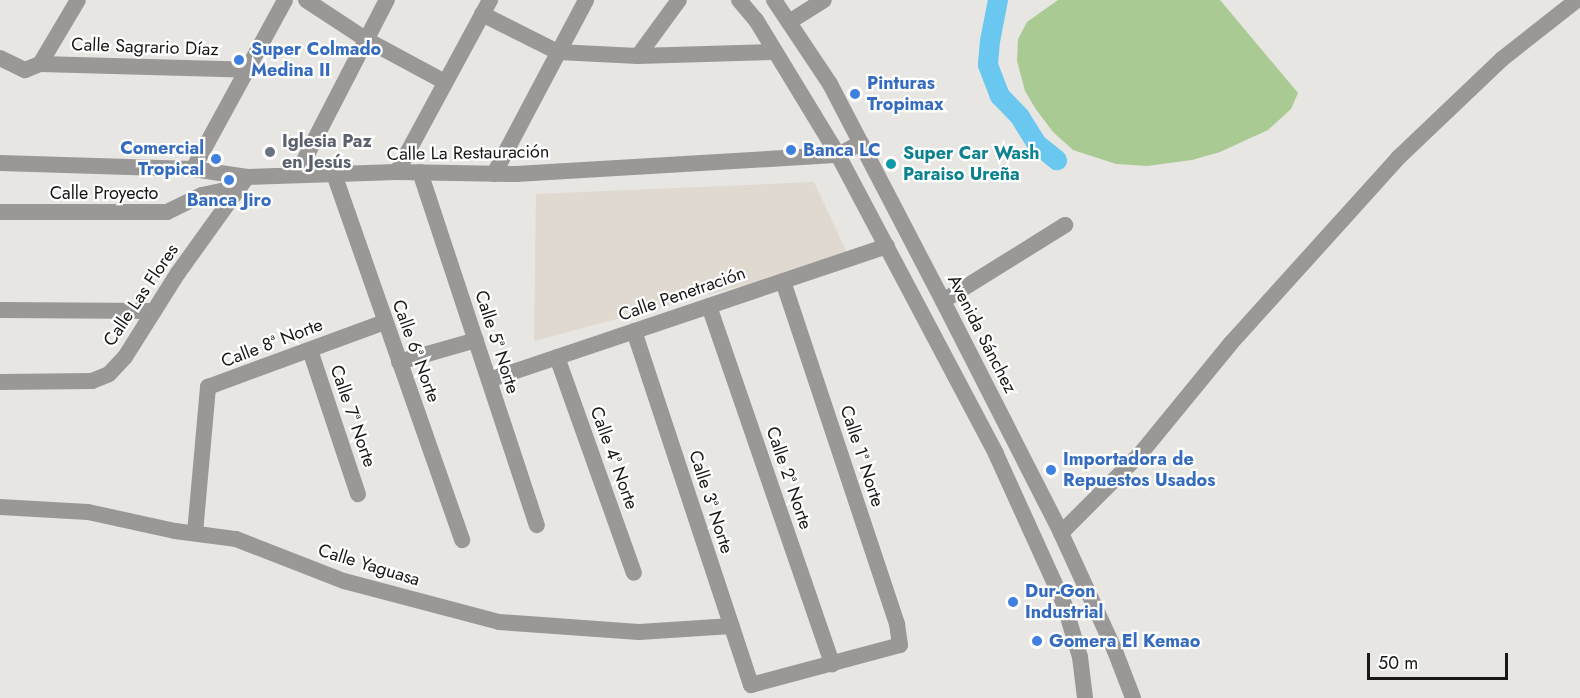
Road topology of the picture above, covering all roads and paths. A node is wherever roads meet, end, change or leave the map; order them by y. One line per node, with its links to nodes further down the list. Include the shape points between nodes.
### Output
1 (78, 0): 18 (street)
2 (285, 0): 19 (street)
3 (306, 0): 13 (street)
4 (387, 0): 13 (street)
5 (586, 0): 14 (street)
6 (679, 0): 16 (street)
7 (739, 0): 15 (street)
8 (774, 0): 12 (street, Avenida Sánchez)
9 (824, 0): 12 (street)
10 (1577, 0): 51 (street, via 1502,59 1398,158 1231,343 1141,453)
11 (486, 7): 14 (street); 20 (street)
12 (789, 22): 21 (street, Avenida Sánchez, via 830,84)
13 (367, 40): 20 (street); 27 (street)
14 (558, 52): 16 (street); 29 (street)
15 (775, 52): 16 (street); 22 (street)
16 (638, 56)
17 (0, 58): 18 (street, Calle Sagrario Díaz, via 25,70)
18 (40, 64): 19 (street, Calle Sagrario Díaz)
19 (249, 70): 24 (street)
20 (445, 82): 25 (street)
21 (861, 143): 22 (street, Calle La Restauración); 35 (street, Avenida Sánchez)
22 (837, 155): 29 (street, Calle La Restauración); 33 (street)
23 (0, 163): 24 (street, Calle La Restauración)
24 (194, 169): 30 (street, Calle La Restauración)
25 (397, 172): 26 (street, Calle La Restauración); 28 (street, Calle La Restauración)
26 (420, 172): 29 (street, Calle La Restauración); 41 (street, Calle 5ª Norte)
27 (297, 174): 28 (street, Calle La Restauración); 30 (street, Calle La Restauración)
28 (334, 174): 39 (street, Calle 6ª Norte)
29 (494, 174)
30 (243, 182): 31 (street, Calle Proyecto, via 167,212); 38 (street, Calle Las Flores)
31 (0, 212)
32 (1065, 225): 35 (street)
33 (887, 246): 34 (street, Calle Penetración); 56 (street, via 996,454 1042,552 1080,657)
34 (783, 281): 36 (street, Calle Penetración); 55 (street, Calle 1ª Norte, via 897,624 900,645)
35 (943, 301): 51 (street, Avenida Sánchez)
36 (709, 306): 40 (street, Calle Penetración); 55 (street, Calle 2ª Norte)
37 (0, 310): 38 (street)
38 (153, 311): 46 (street, Calle Las Flores, via 125,357 109,374 92,381)
39 (385, 322): 42 (street, Calle 8ª Norte); 44 (street, Calle 6ª Norte)
40 (634, 331): 43 (street, Calle Penetración); 54 (street, Calle 3ª Norte)
41 (476, 340): 44 (street); 45 (street, Calle 5ª Norte)
42 (310, 350): 47 (street, Calle 7ª Norte); 50 (street, Calle 8ª Norte, via 208,387)
43 (557, 357): 45 (street, Calle Penetración); 53 (street, Calle 4ª Norte)
44 (399, 362): 52 (street, Calle 6ª Norte)
45 (489, 380): 49 (street, Calle 5ª Norte)
46 (0, 382)
47 (358, 494)
48 (0, 507): 50 (street, Calle Yaguasa, via 88,512)
49 (537, 525)
50 (195, 533): 54 (street, Calle Yaguasa, via 236,539 344,581 499,622 639,632)
51 (1061, 533): 57 (street, Avenida Sánchez)
52 (462, 540)
53 (634, 573)
54 (732, 626): 55 (street, Calle 3ª Norte, via 751,685)
55 (832, 663)
56 (1085, 698)
57 (1133, 698)

